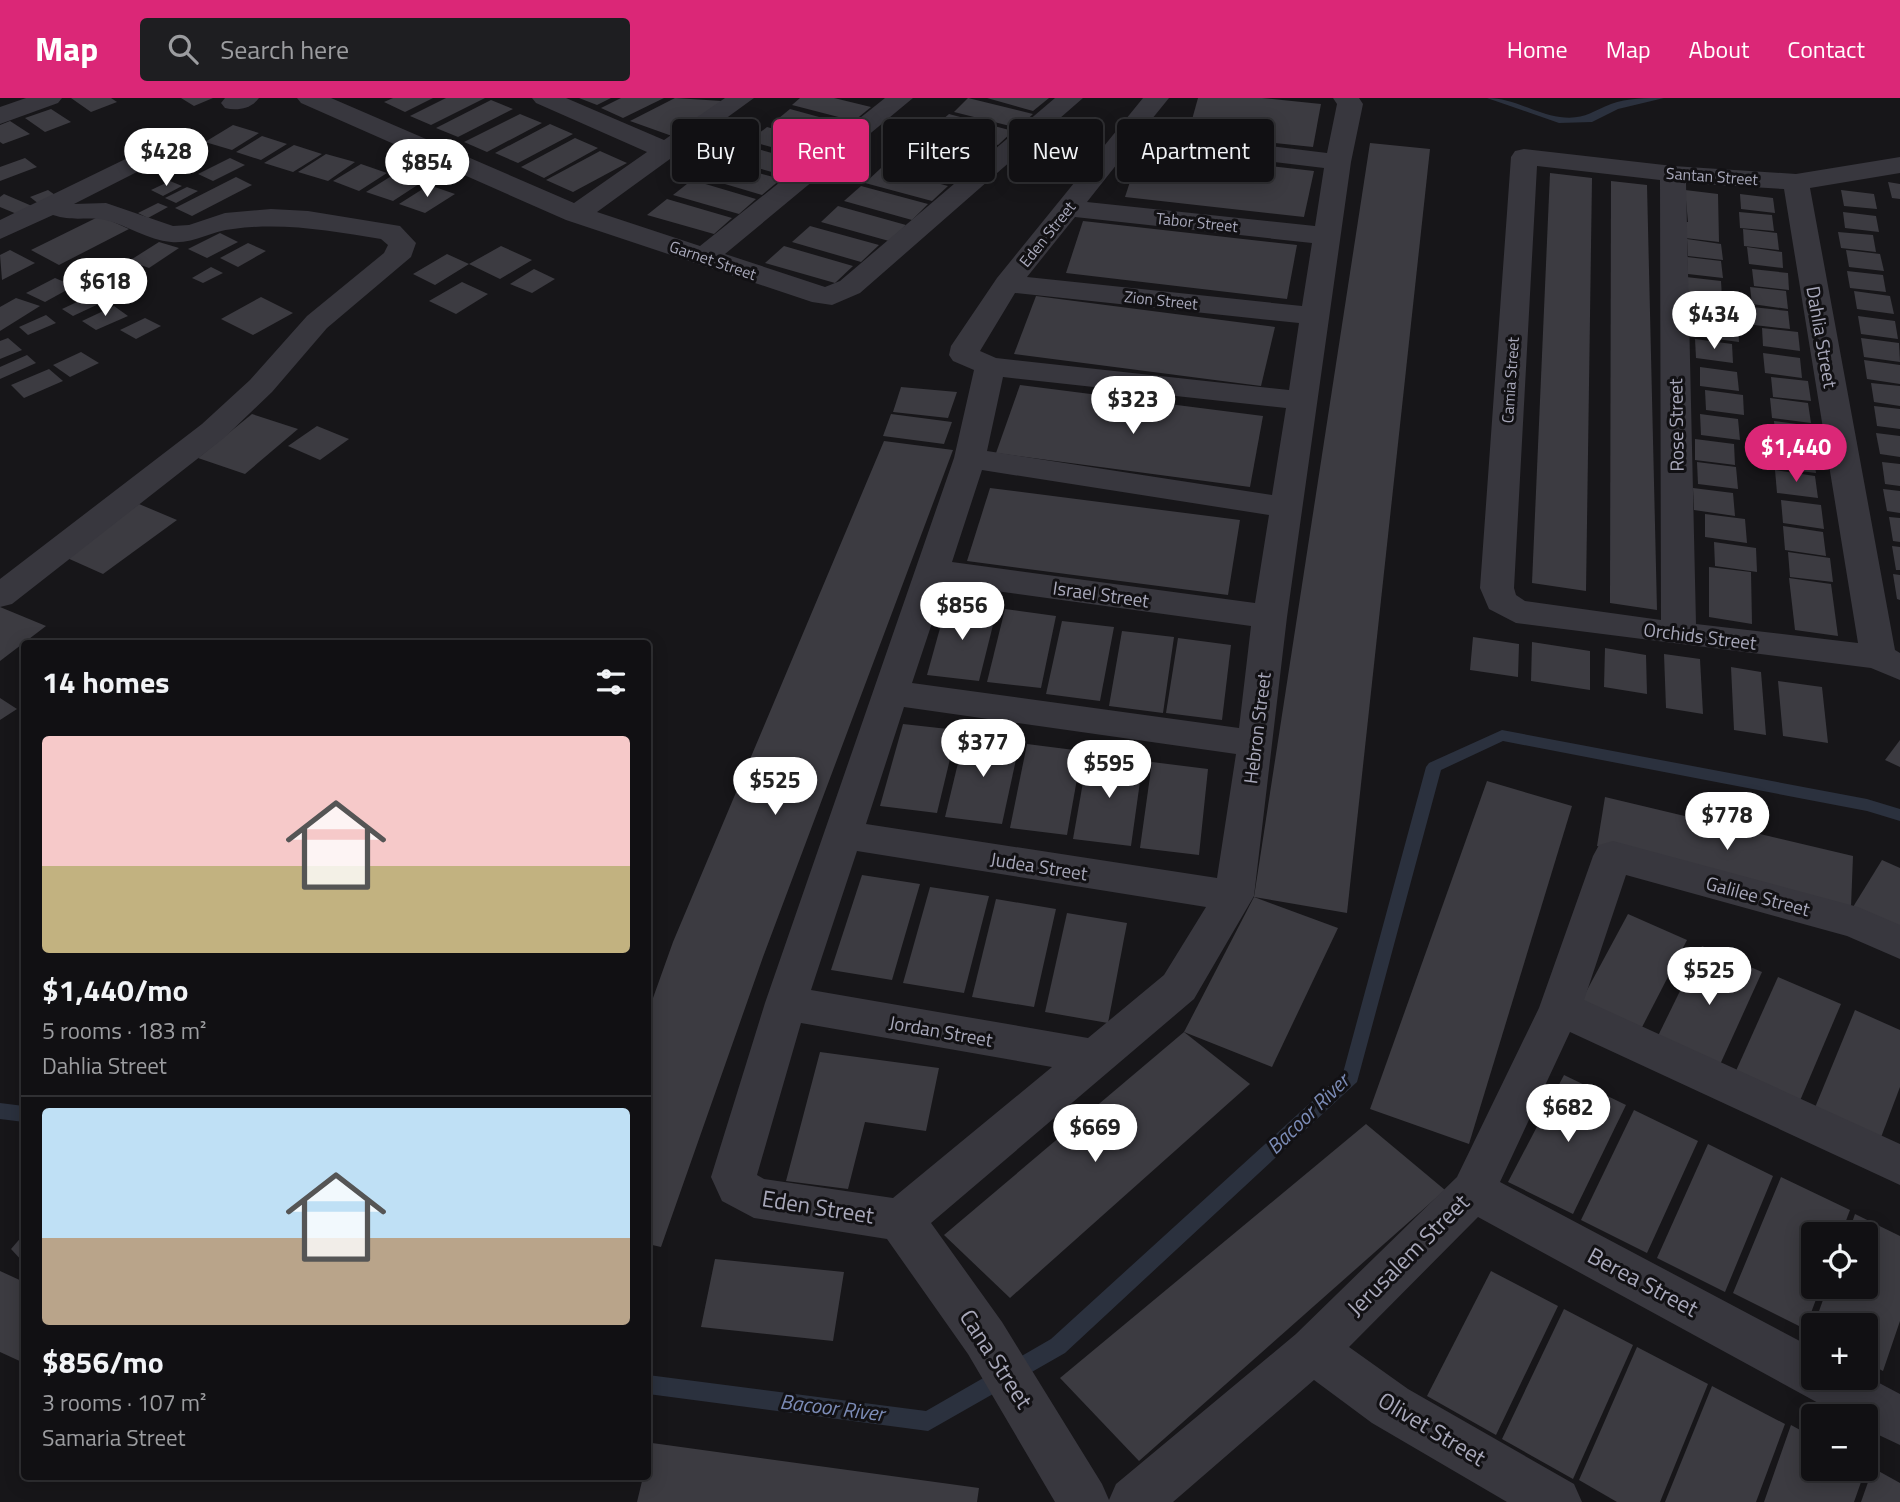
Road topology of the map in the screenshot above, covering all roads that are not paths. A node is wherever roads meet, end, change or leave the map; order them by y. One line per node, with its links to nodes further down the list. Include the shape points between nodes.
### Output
1 (49, 98): 9 (street)
2 (310, 98): 22 (street, Garnet Street)
3 (545, 98): 13 (street)
4 (741, 98): 13 (street)
5 (900, 98): 25 (street)
6 (1070, 98): 25 (street, Garnet Street, via 841,293 813,294)
7 (1156, 98): 10 (street, Eden Street)
8 (1346, 98): 16 (street, Hebron Street, via 1350,104)
9 (0, 116)
10 (1139, 119)
11 (179, 141): 20 (street)
12 (1117, 147): 21 (street, Eden Street)
13 (666, 151): 22 (street)
14 (1274, 154): 16 (street)
15 (1524, 157): 18 (street, Santan Street); 34 (street, Camia Street, via 1497,588)
16 (1338, 162): 24 (street, Hebron Street)
17 (1900, 165): 19 (street, Santan Street)
18 (1673, 174): 19 (street, Santan Street); 36 (street, Rose Street)
19 (1796, 182): 37 (street, Dahlia Street)
20 (51, 206): 23 (street); 33 (street, via 69,212 114,213 170,234 194,233 225,221 271,217 390,232 402,243 397,257 317,322 213,432)
21 (1067, 208): 24 (street, Tabor Street); 26 (street, Eden Street)
22 (576, 214): 25 (street, Garnet Street)
23 (0, 231)
24 (1327, 236): 27 (street, Hebron Street)
25 (704, 257)
26 (1007, 284): 27 (street, Zion Street); 28 (street, Eden Street, via 964,355)
27 (1314, 316): 29 (street, Hebron Street)
28 (990, 366): 29 (street); 30 (street)
29 (1303, 401): 31 (street, Hebron Street)
30 (970, 458): 31 (street); 32 (street)
31 (1287, 508): 35 (street, Hebron Street)
32 (933, 571): 35 (street, Israel Street); 38 (street)
33 (0, 596)
34 (1501, 601): 36 (street, Orchids Street, via 1516,611)
35 (1270, 617): 39 (street, Hebron Street)
36 (1679, 634): 37 (street, Orchids Street)
37 (1889, 662)
38 (890, 692): 39 (street); 40 (street)
39 (1256, 744): 42 (street, Hebron Street)
40 (845, 835): 42 (street, Judea Street); 44 (street)
41 (1613, 856): 43 (street, Galilee Street, via 1858,923); 45 (street, Jerusalem Street)
42 (1234, 896): 46 (street, Hebron Street, via 1179,987)
43 (1900, 943)
44 (786, 1003): 46 (street, Jordan Street); 49 (street, Eden Street, via 736,1167 738,1187 754,1198)
45 (1560, 1008): 47 (street); 48 (street, Jerusalem Street)
46 (1096, 1057): 49 (street, Hebron Street)
47 (1900, 1165)
48 (1473, 1191): 50 (street, Jerusalem Street); 51 (street, Berea Street)
49 (901, 1220): 54 (street, Cana Street, via 985,1338)
50 (1313, 1350): 55 (street, Jerusalem Street); 56 (street, Olivet Street, via 1390,1406)
51 (1801, 1368)
52 (1843, 1390): 53 (street)
53 (1900, 1421)
54 (1084, 1502)
55 (1134, 1502)
56 (1556, 1502)

